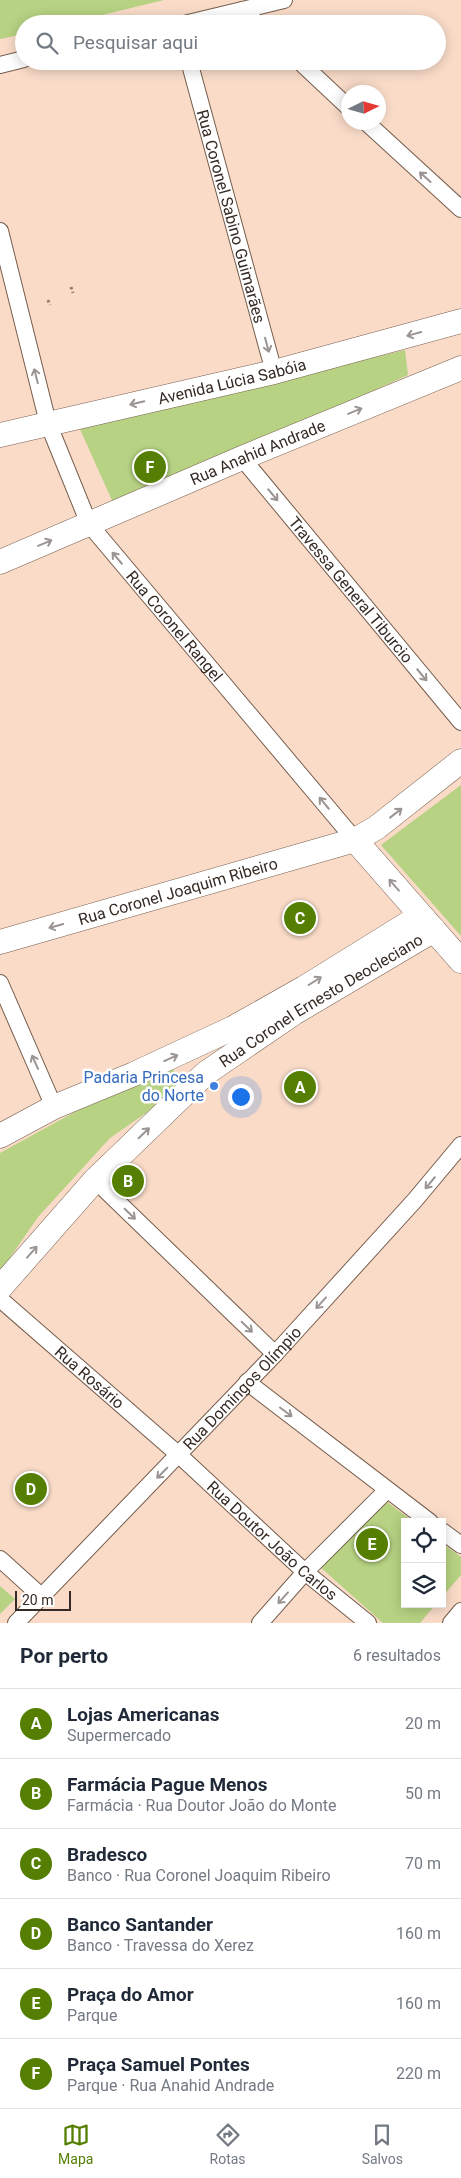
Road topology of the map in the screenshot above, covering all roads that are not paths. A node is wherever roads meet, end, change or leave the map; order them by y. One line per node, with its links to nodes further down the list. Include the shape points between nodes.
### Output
1 (284, 0): 2 (street)
2 (243, 10): 3 (street); 4 (street)
3 (222, 15)
4 (248, 15)
5 (15, 61): 6 (street)
6 (0, 65)
7 (192, 70): 15 (street, Rua Coronel Sabino Guimarães, one-way to 15)
8 (309, 70): 9 (street)
9 (341, 100)
10 (375, 130): 11 (street, one-way to 10)
11 (461, 209)
12 (0, 231): 16 (street, Rua Coronel Rangel, one-way to 12)
13 (461, 321): 15 (street, Avenida Lúcia Sabóia, one-way to 15)
14 (461, 368): 18 (street, Rua Anahid Andrade, one-way to 14)
15 (274, 372): 16 (street, Avenida Lúcia Sabóia, one-way to 16)
16 (48, 423): 17 (street, Avenida Lúcia Sabóia); 19 (street, Rua Coronel Rangel)
17 (0, 435)
18 (242, 458): 19 (street, Rua Anahid Andrade); 21 (street, Travessa General Tiburcio, one-way to 21)
19 (89, 524): 20 (street, Rua Anahid Andrade, one-way to 19); 23 (street, Rua Coronel Rangel, one-way to 19)
20 (0, 562)
21 (461, 722)
22 (461, 761): 23 (street, Rua Coronel Joaquim Ribeiro, one-way to 22, via 376,828)
23 (355, 840): 24 (street, Rua Coronel Rangel, one-way to 23); 25 (street, Rua Coronel Joaquim Ribeiro, one-way to 25)
24 (427, 923): 26 (street, Rua Coronel Rangel); 28 (street, one-way to 24, via 233,1028); 31 (street, Rua Coronel Ernesto Deocleciano, one-way to 24, via 206,1073)
25 (0, 942)
26 (461, 960)
27 (0, 983): 28 (street, one-way to 27)
28 (54, 1107): 29 (street)
29 (0, 1136)
30 (461, 1146): 34 (street, Rua Domingos Olímpio, one-way to 34)
31 (95, 1180): 32 (street, Rua Coronel Ernesto Deocleciano, one-way to 31); 34 (street, one-way to 34)
32 (0, 1288)
33 (0, 1299): 36 (street, Rua Rosário)
34 (275, 1354): 35 (street, Rua Domingos Olímpio)
35 (247, 1382): 36 (street, Rua Domingos Olímpio); 37 (street, one-way to 37)
36 (179, 1455): 42 (street, Rua Doutor João Carlos); 43 (street, Rua Domingos Olímpio, one-way to 43)
37 (388, 1490): 38 (street); 42 (street)
38 (425, 1518)
39 (446, 1534): 40 (street)
40 (461, 1546)
41 (0, 1559): 43 (street)
42 (306, 1572): 46 (street, one-way to 46); 47 (street, Rua Doutor João Carlos)
43 (41, 1596): 45 (street, Rua Domingos Olímpio)
44 (461, 1611): 48 (street)
45 (16, 1623)
46 (260, 1623)
47 (368, 1623)
48 (451, 1623)

